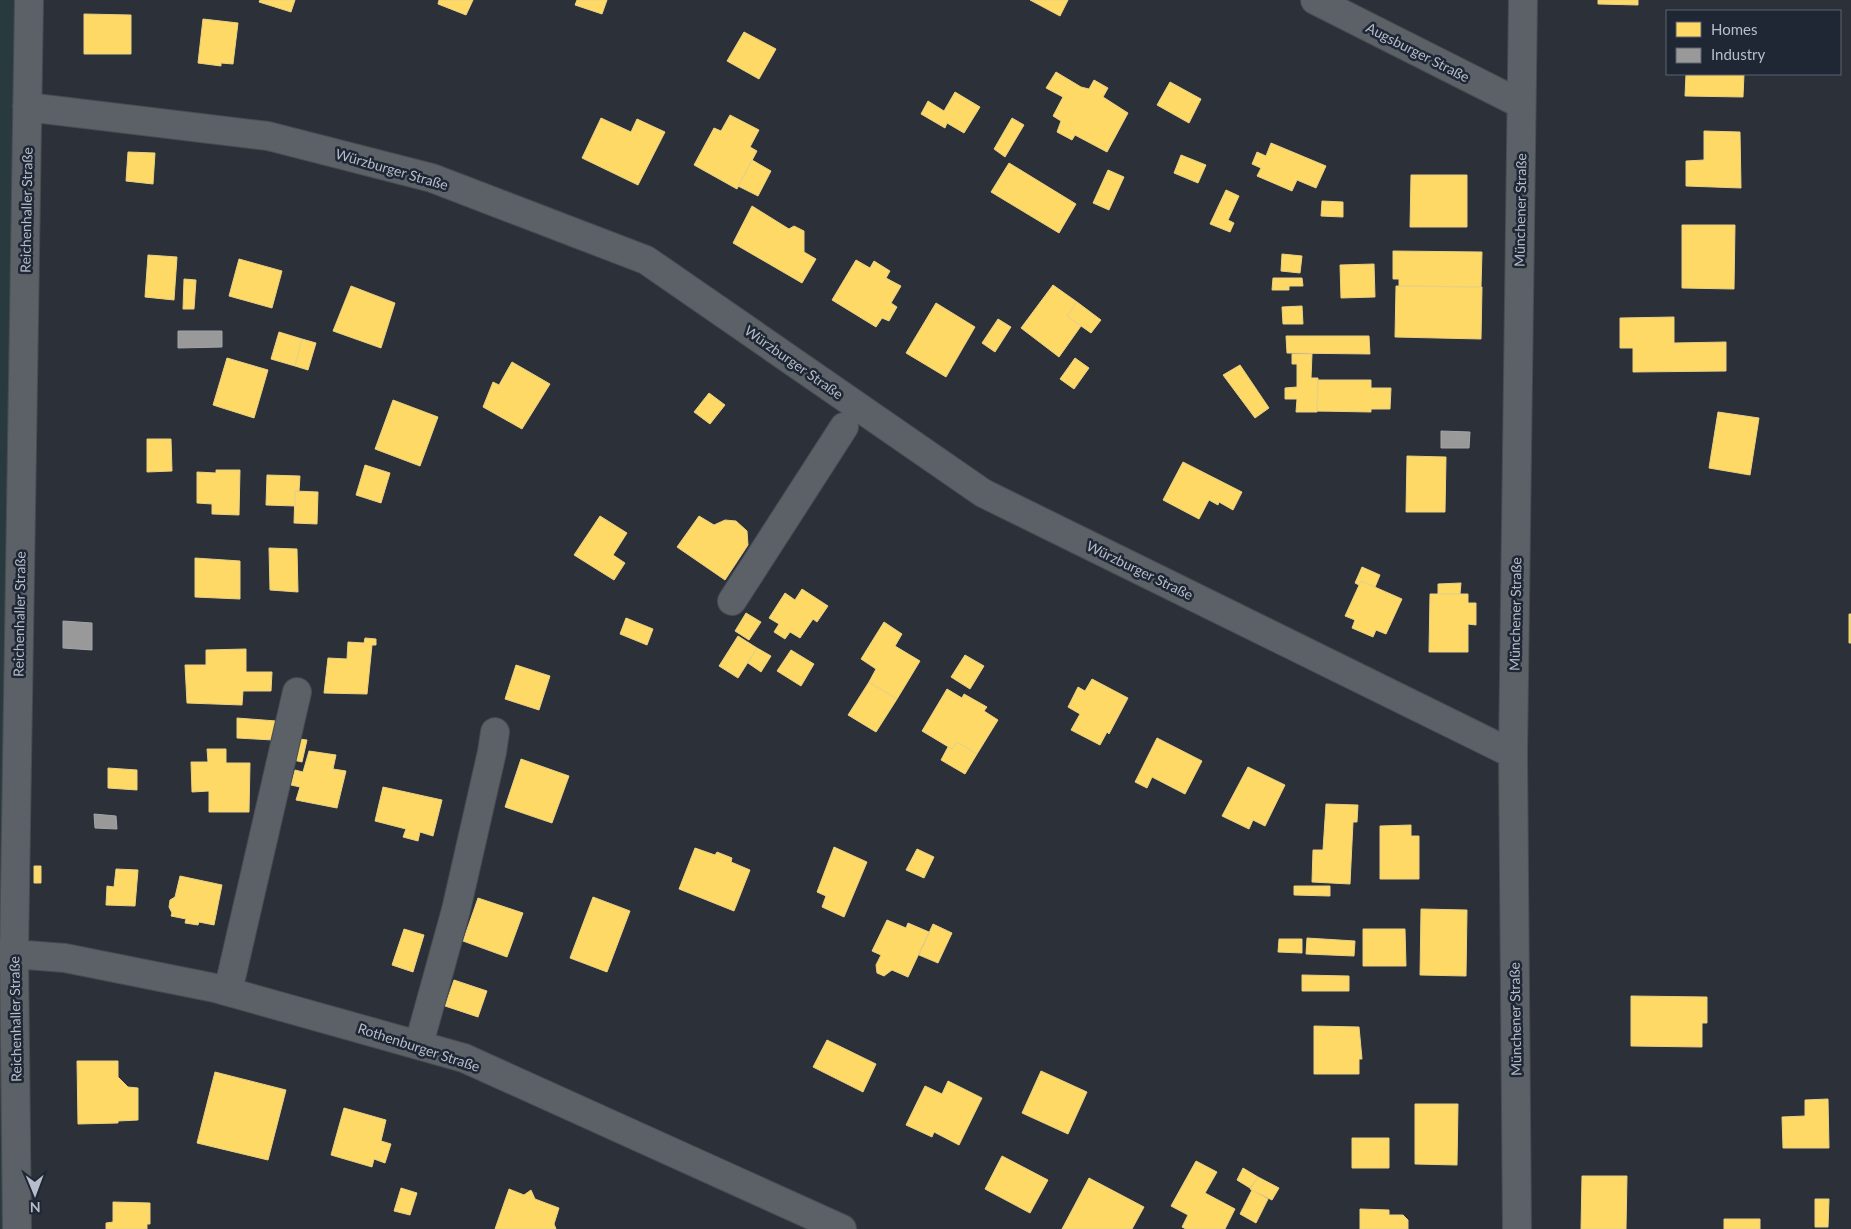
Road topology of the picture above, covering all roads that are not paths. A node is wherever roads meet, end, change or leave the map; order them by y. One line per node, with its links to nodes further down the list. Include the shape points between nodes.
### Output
1 (29, 0): 5 (street, Reichenhaller Straße)
2 (1315, 0): 4 (street, Augsburger Straße)
3 (1523, 0): 4 (street, Münchener Straße)
4 (1521, 104): 10 (street, Münchener Straße)
5 (27, 107): 10 (street, Würzburger Straße, via 268,136 432,178 646,260 984,493); 11 (street, Reichenhaller Straße)
6 (844, 428): 7 (street)
7 (732, 601)
8 (297, 692): 12 (street)
9 (495, 732): 13 (street, via 456,910)
10 (1513, 754): 16 (street, Münchener Straße)
11 (7, 955): 12 (street, Rothenburger Straße, via 65,958); 14 (street, Reichenhaller Straße)
12 (228, 991): 13 (street, Rothenburger Straße)
13 (419, 1044): 15 (street, Rothenburger Straße, via 464,1058)
14 (17, 1229)
15 (842, 1229)
16 (1518, 1229)

